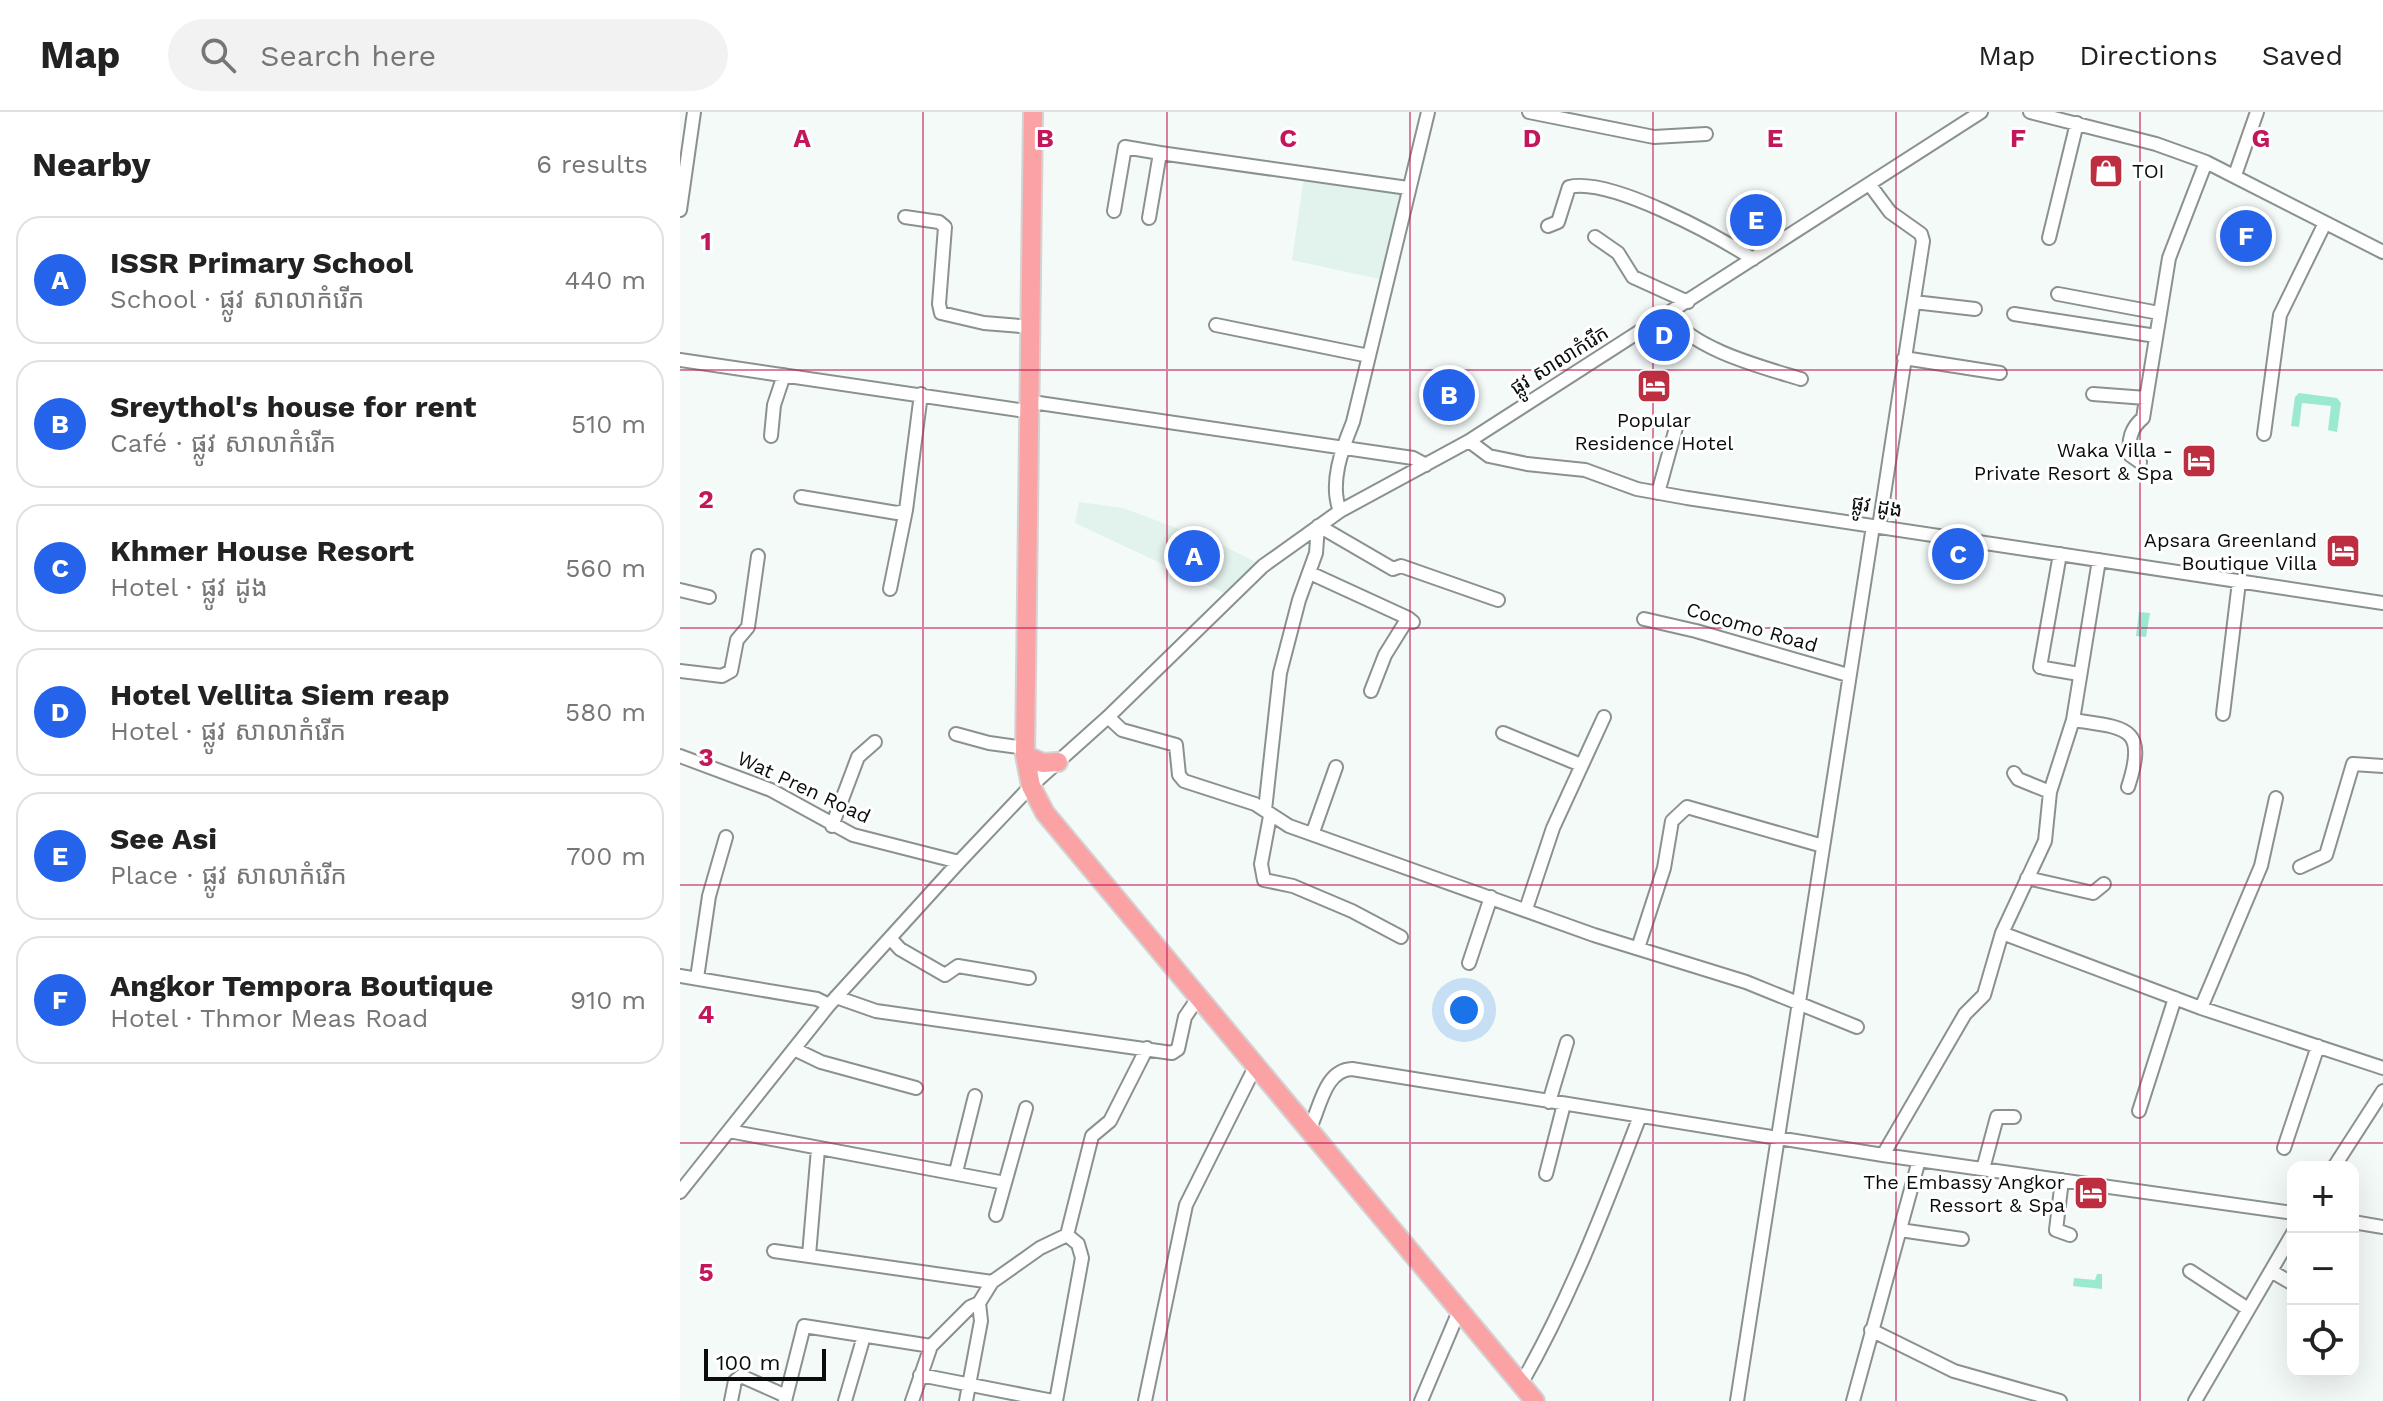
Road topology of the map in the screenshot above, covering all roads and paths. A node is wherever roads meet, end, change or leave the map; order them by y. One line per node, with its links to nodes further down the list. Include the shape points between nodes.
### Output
1 (694, 112): 15 (street)
2 (1033, 112): 33 (highway)
3 (1428, 112): 14 (street)
4 (1529, 112): 9 (street, via 1654,137)
5 (1981, 112): 13 (street, ផ្លូវ សាលាកំរើក)
6 (2030, 112): 8 (street)
7 (2257, 112): 12 (street)
8 (2077, 123): 11 (street); 22 (street)
9 (1706, 134)
10 (1160, 153): 14 (street); 16 (street, via 1125,147); 18 (street)
11 (2206, 162): 12 (street); 29 (street, via 2170,254)
12 (2235, 175): 20 (street)
13 (1870, 185): 24 (street, ផ្លូវ សាលាកំរើក); 27 (street, via 1890,212 1922,236)
14 (1408, 188): 35 (street)
15 (680, 210)
16 (1114, 211)
17 (905, 217): 33 (street, via 945,227 941,313)
18 (1149, 218)
19 (1548, 226): 24 (street, via 1558,222 1569,187 1588,187 1678,216)
20 (2321, 229): 23 (street); 46 (street, via 2280,315)
21 (1595, 237): 26 (street, via 1618,253 1633,277)
22 (2049, 238)
23 (2383, 252)
24 (1753, 259): 26 (street, ផ្លូវ សាលាកំរើក)
25 (2058, 294): 29 (street)
26 (1688, 302): 30 (street, ផ្លូវ សាលាកំរើក)
27 (1914, 302): 28 (street); 36 (street)
28 (1975, 309)
29 (2159, 313): 34 (street)
30 (1669, 314): 40 (street, via 1680,329 1702,341); 48 (street, ផ្លូវ សាលាកំរើក)
31 (2014, 314): 34 (street)
32 (1216, 325): 35 (street)
33 (1032, 327): 44 (highway)
34 (2156, 336): 43 (street)
35 (1369, 356): 49 (street)
36 (1904, 358): 38 (street); 57 (street)
37 (680, 360): 39 (street)
38 (2000, 373)
39 (784, 375): 41 (street); 47 (street)
40 (1801, 379)
41 (921, 394): 44 (street); 54 (street)
42 (2093, 394): 43 (street)
43 (2146, 398): 50 (street, via 2143,418 2133,427 2129,443 2130,455)
44 (1032, 407): 49 (street); 80 (highway)
45 (1677, 424): 52 (street)
46 (2264, 434)
47 (771, 436)
48 (1474, 446): 51 (street, ផ្លូវ សាលាកំរើក); 52 (street, ផ្លូវ ដូង, via 1527,464 1585,470)
49 (1343, 447): 51 (street, via 1413,458); 55 (street, via 1334,495)
50 (2140, 462)
51 (1426, 465): 55 (street, ផ្លូវ សាលាកំរើក)
52 (1658, 493): 57 (street, ផ្លូវ ដូង)
53 (801, 497): 54 (street, via 897,513)
54 (906, 510): 63 (street)
55 (1340, 511): 56 (street, ផ្លូវ សាលាកំរើក)
56 (1318, 526): 61 (street); 66 (street, via 1393,569 1401,566); 74 (street, ផ្លូវ សាលាកំរើក, via 1263,566)
57 (1876, 526): 58 (street, ផ្លូវ ដូង); 71 (street)
58 (2060, 554): 60 (street, ផ្លូវ ដូង); 70 (street, via 2042,668)
59 (758, 556): 69 (street, via 748,627 737,640 731,671 722,676)
60 (2099, 560): 62 (street, ផ្លូវ ដូង); 70 (street)
61 (1310, 573): 72 (street, via 1410,620 1385,655); 91 (street, via 1280,673)
62 (2239, 582): 67 (street, ផ្លូវ ដូង); 73 (street)
63 (890, 589)
64 (680, 590): 65 (street)
65 (709, 597)
66 (1498, 600)
67 (2383, 603)
68 (1644, 619): 71 (street, Cocomo Road)
69 (680, 671)
70 (2079, 674): 76 (street)
71 (1848, 675): 95 (street)
72 (1371, 691)
73 (2223, 714)
74 (1108, 717): 82 (street, ផ្លូវ សាលាកំរើក); 91 (street, via 1122,730 1176,745 1184,781)
75 (1604, 717): 83 (street)
76 (2073, 720): 88 (street, via 2127,731 2137,759); 89 (street)
77 (1503, 733): 83 (street)
78 (956, 734): 80 (street)
79 (875, 742): 92 (street, via 858,757)
80 (1025, 751): 82 (highway, via 1043,763); 87 (highway)
81 (680, 756): 92 (street, Wat Pren Road, via 771,790)
82 (1058, 762): 87 (street, ផ្លូវ សាលាកំរើក)
83 (1581, 765): 101 (street)
84 (2383, 766): 97 (street, via 2353,764 2326,855)
85 (1336, 767): 93 (street)
86 (2014, 773): 89 (street)
87 (1031, 786): 96 (street, ផ្លូវ សាលាកំរើក); 110 (highway, via 1045,813)
88 (2128, 787)
89 (2050, 792): 98 (street, via 2045,841)
90 (2276, 798): 114 (street, via 2261,866)
91 (1268, 813): 93 (street); 103 (street, via 1264,880 1293,886)
92 (832, 826): 96 (street, Wat Pren Road)
93 (1313, 832): 100 (street)
94 (726, 837): 108 (street, via 709,896)
95 (1823, 846): 105 (street, via 1687,807 1672,821 1664,868); 113 (street)
96 (959, 862): 104 (street, ផ្លូវ សាលាកំរើក)
97 (2300, 867)
98 (2027, 878): 99 (street, via 2093,893); 102 (street)
99 (2104, 884)
100 (1491, 897): 101 (street); 106 (street)
101 (1526, 909): 105 (street)
102 (2002, 933): 111 (street); 136 (street, via 1984,995 1965,1014)
103 (1401, 937)
104 (890, 938): 109 (street, via 945,975 965,966); 112 (street, ផ្លូវ សាលាកំរើក)
105 (1638, 948): 113 (street)
106 (1469, 963)
107 (680, 976): 108 (street)
108 (697, 978): 112 (street)
109 (1029, 978)
110 (1198, 998): 118 (street, via 1185,1017 1175,1052); 120 (highway)
111 (2175, 998): 114 (street); 128 (street)
112 (833, 1001): 118 (street); 119 (street, ផ្លូវ សាលាកំរើក)
113 (1799, 1002): 115 (street); 133 (street)
114 (2201, 1008): 117 (street)
115 (1857, 1027)
116 (1567, 1042): 125 (street)
117 (2318, 1046): 121 (street); 134 (street)
118 (1147, 1048): 150 (street, via 1110,1121 1092,1136)
119 (801, 1053): 122 (street); 132 (street, ផ្លូវ សាលាកំរើក)
120 (1256, 1065): 131 (highway); 176 (street, via 1186,1205)
121 (2383, 1068)
122 (916, 1088)
123 (2383, 1091): 138 (street)
124 (975, 1096): 140 (street)
125 (1549, 1102): 126 (street); 131 (street, via 1341,1069 1331,1078)
126 (1564, 1104): 129 (street); 141 (street)
127 (1026, 1108): 143 (street)
128 (2139, 1111)
129 (1640, 1116): 133 (street); 167 (street, via 1605,1210)
130 (2014, 1117): 139 (street, via 1997,1117)
131 (1309, 1130): 162 (highway)
132 (729, 1131): 135 (street); 144 (street, ផ្លូវ សាលាកំរើក)
133 (1778, 1138): 136 (street); 179 (street)
134 (2284, 1148)
135 (818, 1149): 140 (street); 155 (street)
136 (1883, 1155): 137 (street)
137 (1919, 1160): 139 (street); 149 (street)
138 (2338, 1161)
139 (1983, 1169): 142 (street)
140 (956, 1172): 143 (street)
141 (1546, 1174)
142 (2062, 1180): 145 (street); 151 (street, via 2056,1230)
143 (1005, 1183): 146 (street)
144 (680, 1192)
145 (2287, 1212)
146 (996, 1215)
147 (2359, 1223): 148 (street)
148 (2383, 1227)
149 (1900, 1230): 152 (street); 163 (street)
150 (1067, 1235): 159 (street); 175 (street, via 1078,1244 1082,1258)
151 (2070, 1235)
152 (1962, 1239)
153 (2287, 1243): 157 (street)
154 (774, 1251): 155 (street)
155 (809, 1255): 159 (street)
156 (2190, 1271): 161 (street)
157 (2271, 1271): 158 (street); 161 (street)
158 (2287, 1280)
159 (992, 1282): 160 (street)
160 (979, 1303): 165 (street); 168 (street, via 981,1321)
161 (2248, 1309): 181 (street)
162 (1459, 1311): 167 (highway); 177 (street)
163 (1871, 1330): 170 (street, via 1954,1371); 180 (street)
164 (864, 1336): 165 (street); 169 (street, via 804,1326); 172 (street)
165 (931, 1346): 166 (street)
166 (920, 1375): 168 (street); 173 (street)
167 (1521, 1384): 178 (highway)
168 (969, 1385): 174 (street); 175 (street)
169 (786, 1398): 171 (street, via 741,1376)
170 (2052, 1400)
171 (731, 1401)
172 (845, 1401)
173 (912, 1401)
174 (966, 1401)
175 (1054, 1401)
176 (1145, 1401)
177 (1421, 1401)
178 (1535, 1401)
179 (1737, 1401)
180 (1853, 1401)
181 (2195, 1401)

